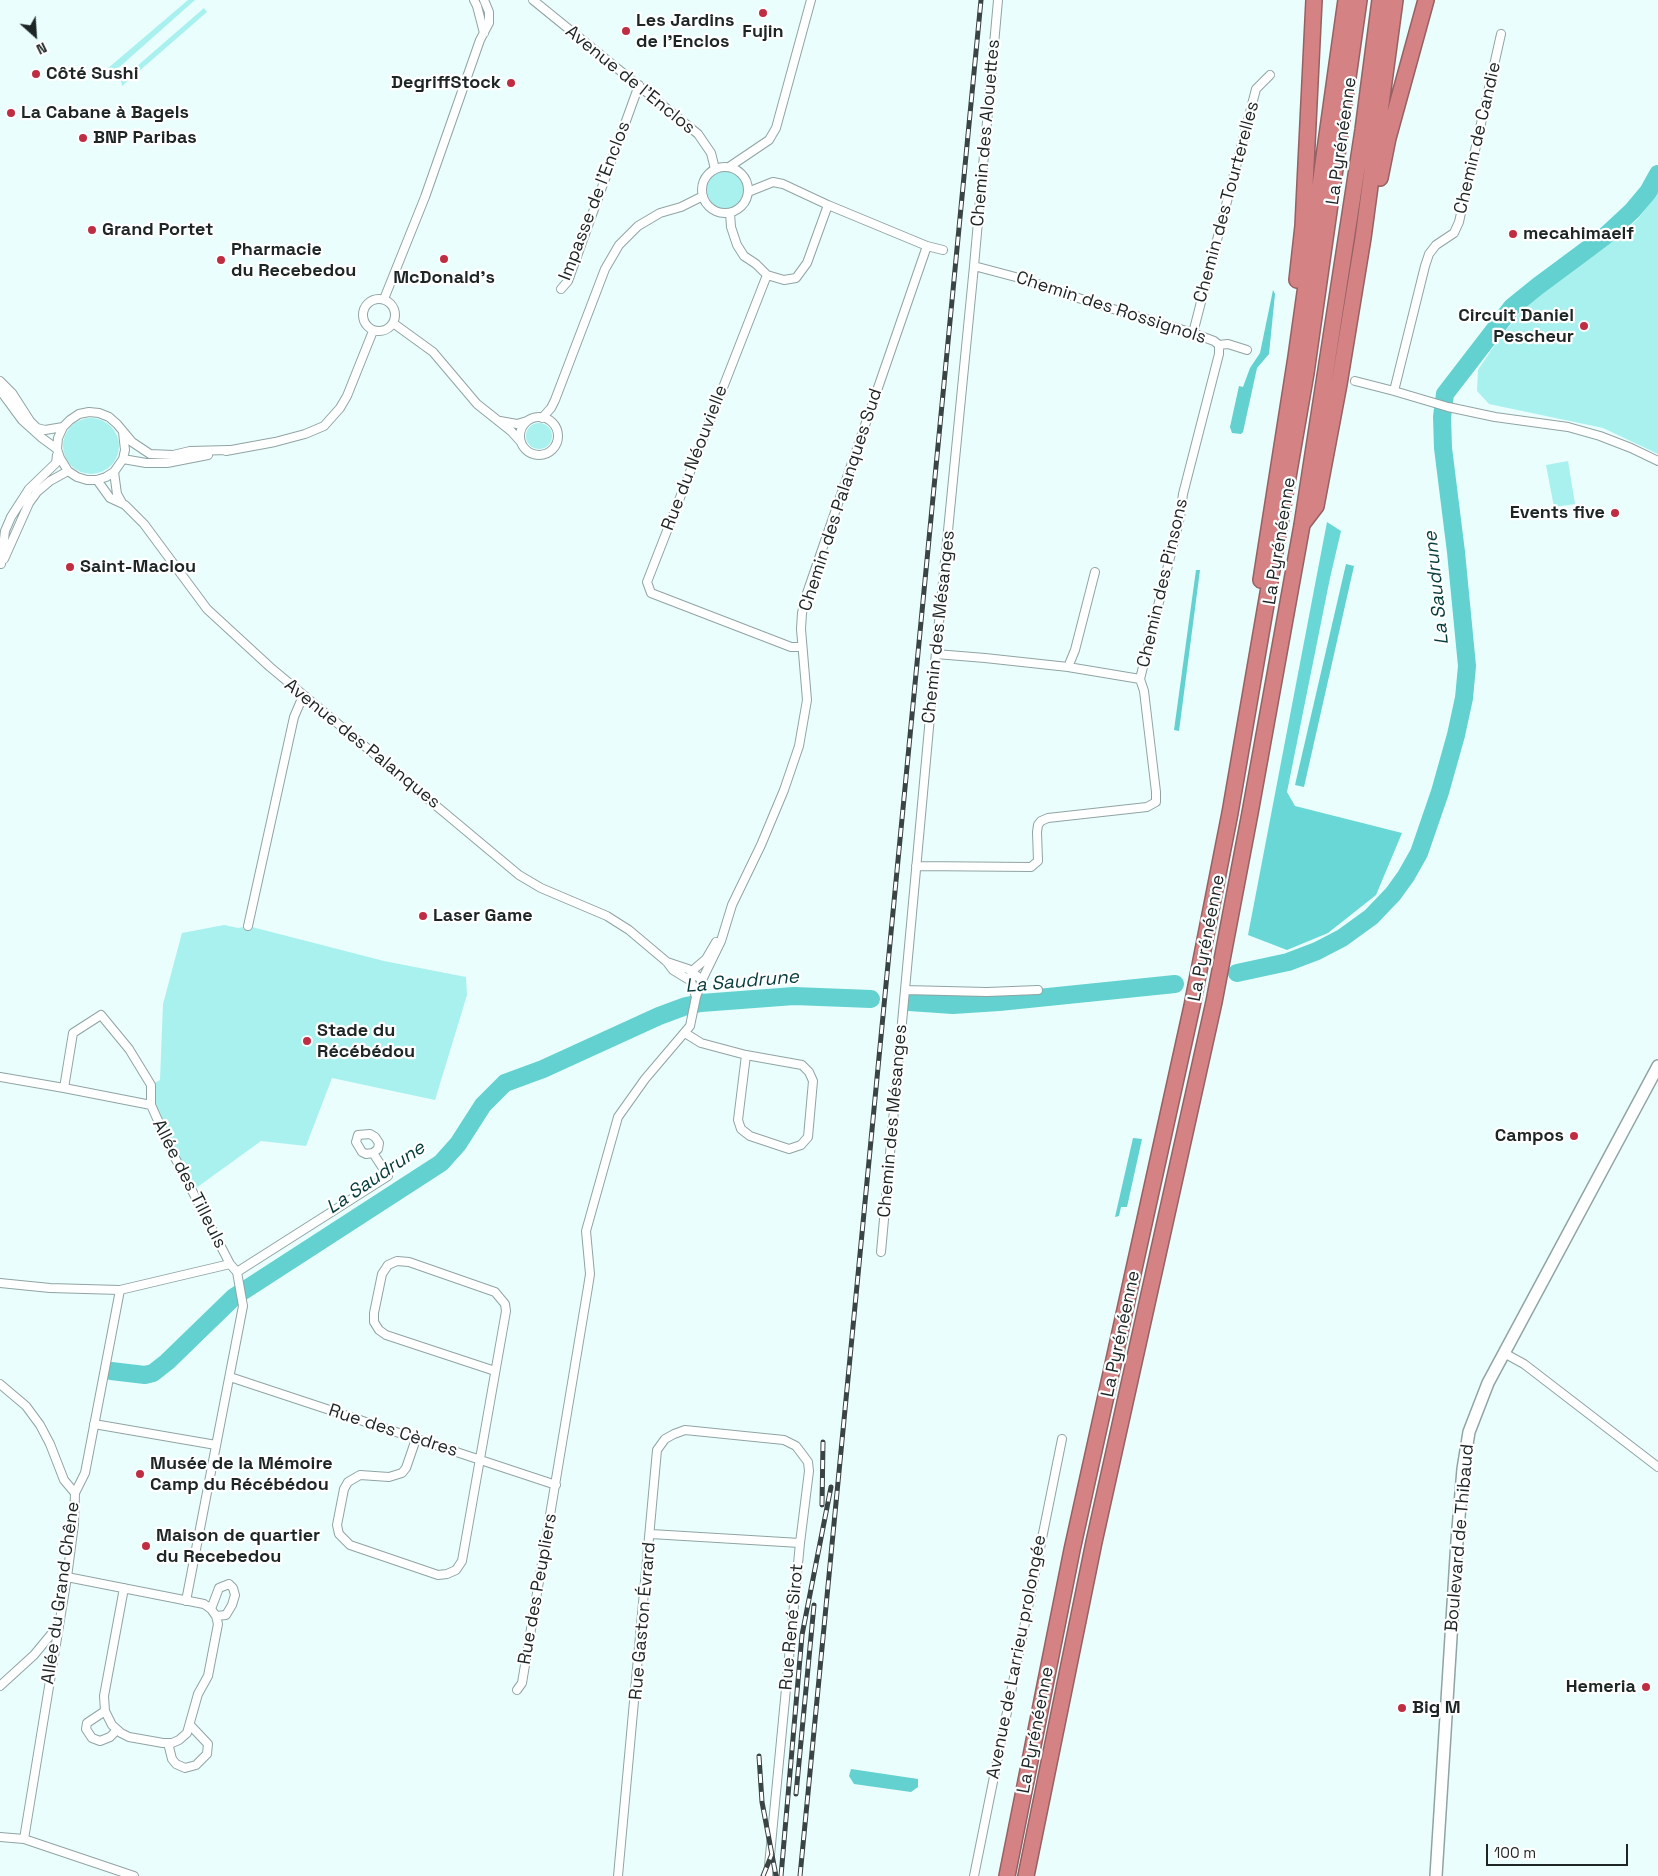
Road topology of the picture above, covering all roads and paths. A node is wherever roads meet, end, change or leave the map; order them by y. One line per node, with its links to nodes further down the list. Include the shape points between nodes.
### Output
1 (474, 0): 12 (street)
2 (484, 0): 12 (street, via 489,24)
3 (532, 0): 15 (street, Avenue de l'Enclos)
4 (812, 0): 16 (street, via 776,128 757,150)
5 (998, 0): 25 (street, Chemin des Alouettes)
6 (1314, 0): 34 (highway, via 1303,226 1292,342)
7 (1346, 0): 34 (highway)
8 (1359, 0): 61 (highway, La Pyrénéenne, via 1306,373)
9 (1380, 0): 55 (highway, La Pyrénéenne)
10 (1395, 0): 22 (highway)
11 (1426, 0): 22 (highway, via 1388,138 1370,225)
12 (484, 33): 28 (street, via 425,198)
13 (1501, 34): 38 (street, Chemin de Candie, via 1459,222 1454,232 1436,245 1427,260)
14 (1270, 75): 31 (street, Chemin des Tourterelles, via 1256,89)
15 (639, 85): 17 (street, Avenue de l'Enclos, via 698,134 711,153); 27 (street, Impasse de l'Enclos, via 568,281)
16 (729, 167): 17 (street); 18 (street, via 746,179)
17 (715, 169): 19 (street, via 706,177)
18 (748, 192): 20 (street, via 773,182); 21 (street, via 742,206)
19 (703, 196): 21 (street, via 710,208); 39 (street, via 660,213 638,226 618,245 605,269)
20 (828, 205): 23 (street); 26 (street, via 807,263 796,278 784,280)
21 (730, 213): 26 (street, via 737,246)
22 (1363, 238): 55 (highway, via 1316,506)
23 (927, 246): 24 (street); 58 (street, Chemin des Palanques Sud, via 806,596 802,614)
24 (942, 250)
25 (974, 266): 31 (street, Chemin des Rossignols); 59 (street, Chemin des Mésanges)
26 (767, 275): 58 (street, Rue du Néouvielle, via 647,582 651,593 791,647)
27 (561, 289)
28 (384, 300): 29 (street, via 394,310); 30 (street, via 373,300 363,310 363,321)
29 (393, 323): 30 (street, via 384,330); 41 (street, via 433,352 477,404)
30 (373, 331): 48 (street, via 347,396 324,426 275,442)
31 (1193, 333): 32 (street, Chemin des Rossignols)
32 (1219, 346): 33 (street, Chemin des Rossignols, via 1228,344); 62 (street, Chemin des Pinsons)
33 (1247, 350)
34 (1296, 357): 61 (highway, via 1249,655)
35 (0, 381): 44 (street, via 37,428)
36 (1355, 381): 38 (street)
37 (0, 390): 47 (street, via 22,420)
38 (1394, 391): 50 (street, via 1494,417 1576,429 1616,442)
39 (555, 400): 40 (street); 43 (street)
40 (542, 418): 42 (street); 43 (street)
41 (496, 420): 42 (street, via 510,424); 46 (street)
42 (527, 421): 46 (street, via 521,430)
43 (554, 424): 46 (street, via 557,442 545,454 532,454)
44 (63, 427): 45 (street, via 79,414 94,412 109,417); 47 (street, via 58,438)
45 (123, 432): 48 (street, via 132,442 158,456); 49 (street)
46 (520, 441)
47 (58, 450): 51 (street); 56 (street, via 56,463 29,489 11,517 4,538)
48 (229, 450): 49 (street, via 167,463)
49 (123, 458): 52 (street)
50 (1658, 462)
51 (68, 471): 53 (street, via 77,477); 56 (street, via 50,481 29,503)
52 (114, 472): 53 (street); 54 (street, via 117,494)
53 (97, 480): 54 (street, Avenue des Palanques, via 110,498)
54 (122, 503): 63 (street, Avenue des Palanques, via 144,524 207,609)
55 (1302, 525): 118 (highway, La Pyrénéenne, via 1214,1002 1094,1542)
56 (1, 566)
57 (1095, 572): 60 (street)
58 (802, 647): 65 (street, Chemin des Palanques Sud, via 807,700 799,746 784,790)
59 (936, 654): 60 (street, Chemin des Pinsons); 64 (street, Chemin des Mésanges)
60 (1068, 667): 62 (street, Chemin des Pinsons)
61 (1256, 667): 117 (highway, La Pyrénéenne, via 1192,1006 1072,1550)
62 (1140, 679): 64 (street, via 1144,690 1156,802 1147,807 1041,821 1037,832 1038,860 1031,868)
63 (305, 696): 66 (street, via 294,717); 67 (street, Avenue des Palanques, via 519,875 607,916)
64 (916, 866): 71 (street, Chemin des Mésanges)
65 (725, 925): 68 (street, Chemin des Palanques Sud, via 706,959); 69 (street, Chemin des Palanques Sud)
66 (248, 926)
67 (667, 962): 68 (street, Avenue des Palanques); 70 (street, Avenue des Palanques, via 673,970)
68 (692, 971): 69 (street, Avenue des Palanques); 70 (street)
69 (702, 980): 73 (street, Chemin des Palanques Sud)
70 (691, 981): 73 (street)
71 (905, 990): 72 (street); 81 (street, Chemin des Mésanges)
72 (1038, 990)
73 (696, 997): 74 (street)
74 (686, 1033): 75 (street, via 701,1043); 97 (street, Rue des Peupliers, via 645,1079 618,1117 586,1231 589,1282)
75 (746, 1055): 75 (street, via 738,1120 741,1129 750,1136 789,1149 801,1145 808,1137 813,1081 809,1072 802,1065)
76 (1658, 1066): 86 (street, Boulevard de Thibaud)
77 (0, 1077): 78 (street, Allée des Tilleuls)
78 (64, 1088): 79 (street, Allée des Tilleuls); 79 (street, via 73,1033 101,1015 129,1049 151,1085)
79 (150, 1106): 82 (street, Allée des Tilleuls)
80 (373, 1153): 83 (street, via 388,1176)
81 (881, 1252)
82 (230, 1264): 83 (street, Allée des Tilleuls); 85 (street)
83 (237, 1272): 88 (street, via 243,1306)
84 (0, 1283): 85 (street)
85 (120, 1290): 90 (street, Allée du Grand Chêne)
86 (1504, 1353): 96 (street, via 1524,1364); 119 (street, Boulevard de Thibaud, via 1480,1399 1469,1432 1463,1468)
87 (495, 1371): 87 (street, via 506,1311 505,1304 495,1292 409,1262 397,1261 388,1265 382,1274 374,1313 374,1322 379,1330); 95 (street)
88 (230, 1377): 93 (street, Rue des Cèdres); 94 (street)
89 (0, 1384): 98 (street, via 26,1406 40,1424 64,1480)
90 (94, 1424): 94 (street); 98 (street, Allée du Grand Chêne, via 85,1473)
91 (734, 1435): 99 (street, Rue Gaston Évrard, via 685,1430 665,1439 657,1450); 100 (street, Rue René Sirot, via 784,1440 796,1446 808,1462)
92 (1062, 1438): 116 (street, Avenue de Larrieu prolongée)
93 (416, 1439): 95 (street, Rue des Cèdres); 95 (street, via 402,1473 389,1477 360,1475 348,1482 337,1525 339,1534 350,1546 438,1575 456,1570 462,1561)
94 (216, 1445): 103 (street)
95 (480, 1460): 97 (street, Rue des Cèdres)
96 (1658, 1466)
97 (556, 1485): 106 (street, Rue des Peupliers, via 522,1683)
98 (75, 1493): 101 (street, Allée du Grand Chêne)
99 (651, 1534): 100 (street); 114 (street, Rue Gaston Évrard)
100 (800, 1543): 115 (street, Rue René Sirot)
101 (67, 1577): 102 (street); 104 (street, Allée du Grand Chêne)
102 (124, 1588): 103 (street); 107 (street, via 104,1696)
103 (186, 1600): 108 (street, via 204,1604 214,1613 218,1624 208,1676 196,1701)
104 (58, 1625): 105 (street, via 34,1655); 112 (street, Allée du Grand Chêne)
105 (0, 1686)
106 (517, 1690)
107 (105, 1711): 109 (street); 109 (street, via 87,1723 86,1729 92,1738 100,1741)
108 (190, 1725): 110 (street, via 179,1740); 110 (street, via 208,1744 207,1754 196,1765 185,1768 176,1764)
109 (117, 1730): 110 (street, via 129,1737)
110 (168, 1743)
111 (0, 1837): 112 (street)
112 (24, 1839): 113 (street)
113 (134, 1876)
114 (618, 1876)
115 (768, 1876)
116 (974, 1876)
117 (1007, 1876)
118 (1026, 1876)
119 (1436, 1876)

